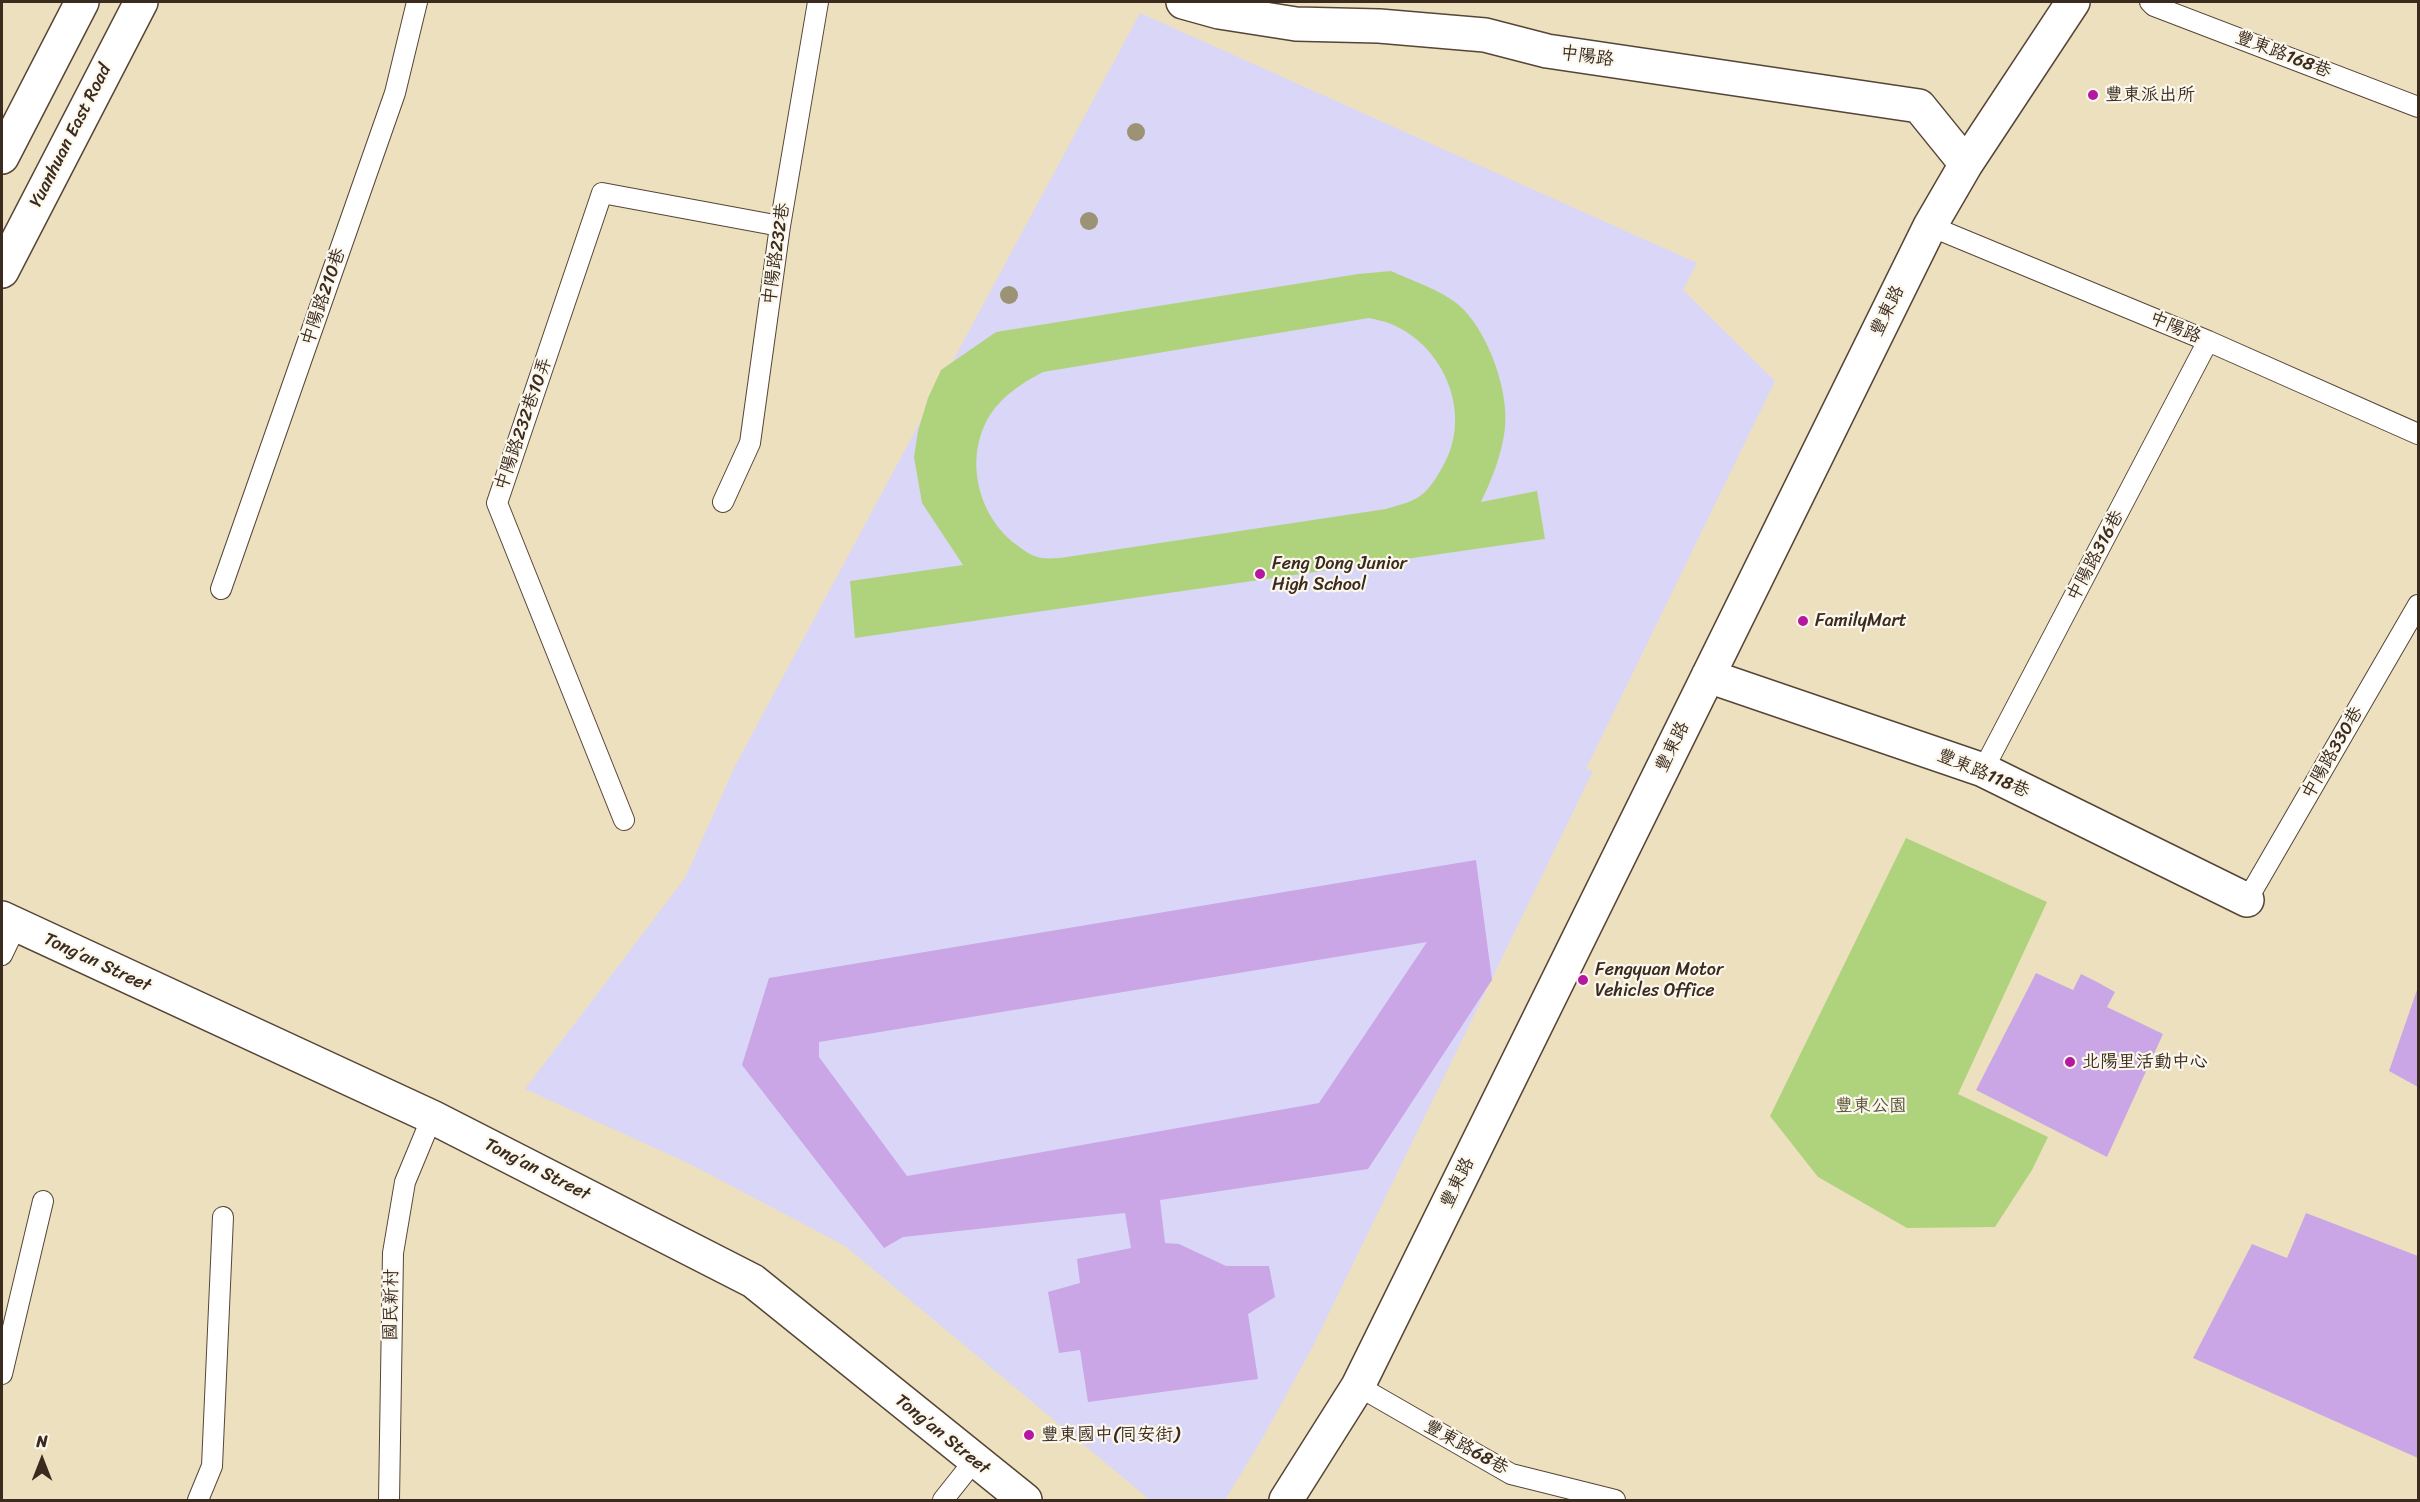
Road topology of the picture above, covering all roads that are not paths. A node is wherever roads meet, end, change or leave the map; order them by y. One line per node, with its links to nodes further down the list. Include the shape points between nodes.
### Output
1 (82, 2): 9 (street)
2 (141, 2): 13 (street, Yuanhuan East Road)
3 (417, 2): 17 (lane, 中陽路210巷, via 395,93)
4 (818, 2): 11 (lane, 中陽路232巷)
5 (1183, 2): 10 (street, 中陽路, via 1296,24 1485,35 1547,51 1919,106)
6 (2073, 2): 10 (street, 豐東路)
7 (2150, 2): 8 (lane, 豐東路168巷)
8 (2418, 107)
9 (2, 157)
10 (1966, 164): 12 (street, 豐東路)
11 (780, 226): 16 (lane, 中陽路232巷, via 750,443); 21 (lane, 中陽路232巷10弄, via 602,192 497,503)
12 (1930, 226): 14 (lane, 中陽路); 19 (street, 豐東路)
13 (2, 271)
14 (2208, 341): 15 (lane, 中陽路); 20 (lane, 中陽路316巷)
15 (2416, 427)
16 (723, 502)
17 (221, 589)
18 (2418, 605): 22 (lane, 中陽路330巷)
19 (1708, 676): 20 (street, 豐東路118巷); 29 (street, 豐東路)
20 (1983, 770): 22 (street, 豐東路118巷)
21 (624, 820)
22 (2247, 900)
23 (9, 922): 24 (lane); 25 (street, Tong’an Street)
24 (2, 955)
25 (432, 1117): 30 (street, Tong’an Street, via 753,1281); 32 (lane, 國民新村, via 405,1182 393,1253)
26 (43, 1201): 28 (lane)
27 (223, 1217): 31 (lane, via 212,1466)
28 (2, 1374)
29 (1358, 1386): 35 (street, 豐東路); 36 (lane, 豐東路68巷, via 1511,1474)
30 (974, 1461): 33 (lane); 34 (street, Tong’an Street)
31 (198, 1500)
32 (389, 1500)
33 (943, 1500)
34 (1025, 1500)
35 (1287, 1500)
36 (1615, 1500)

